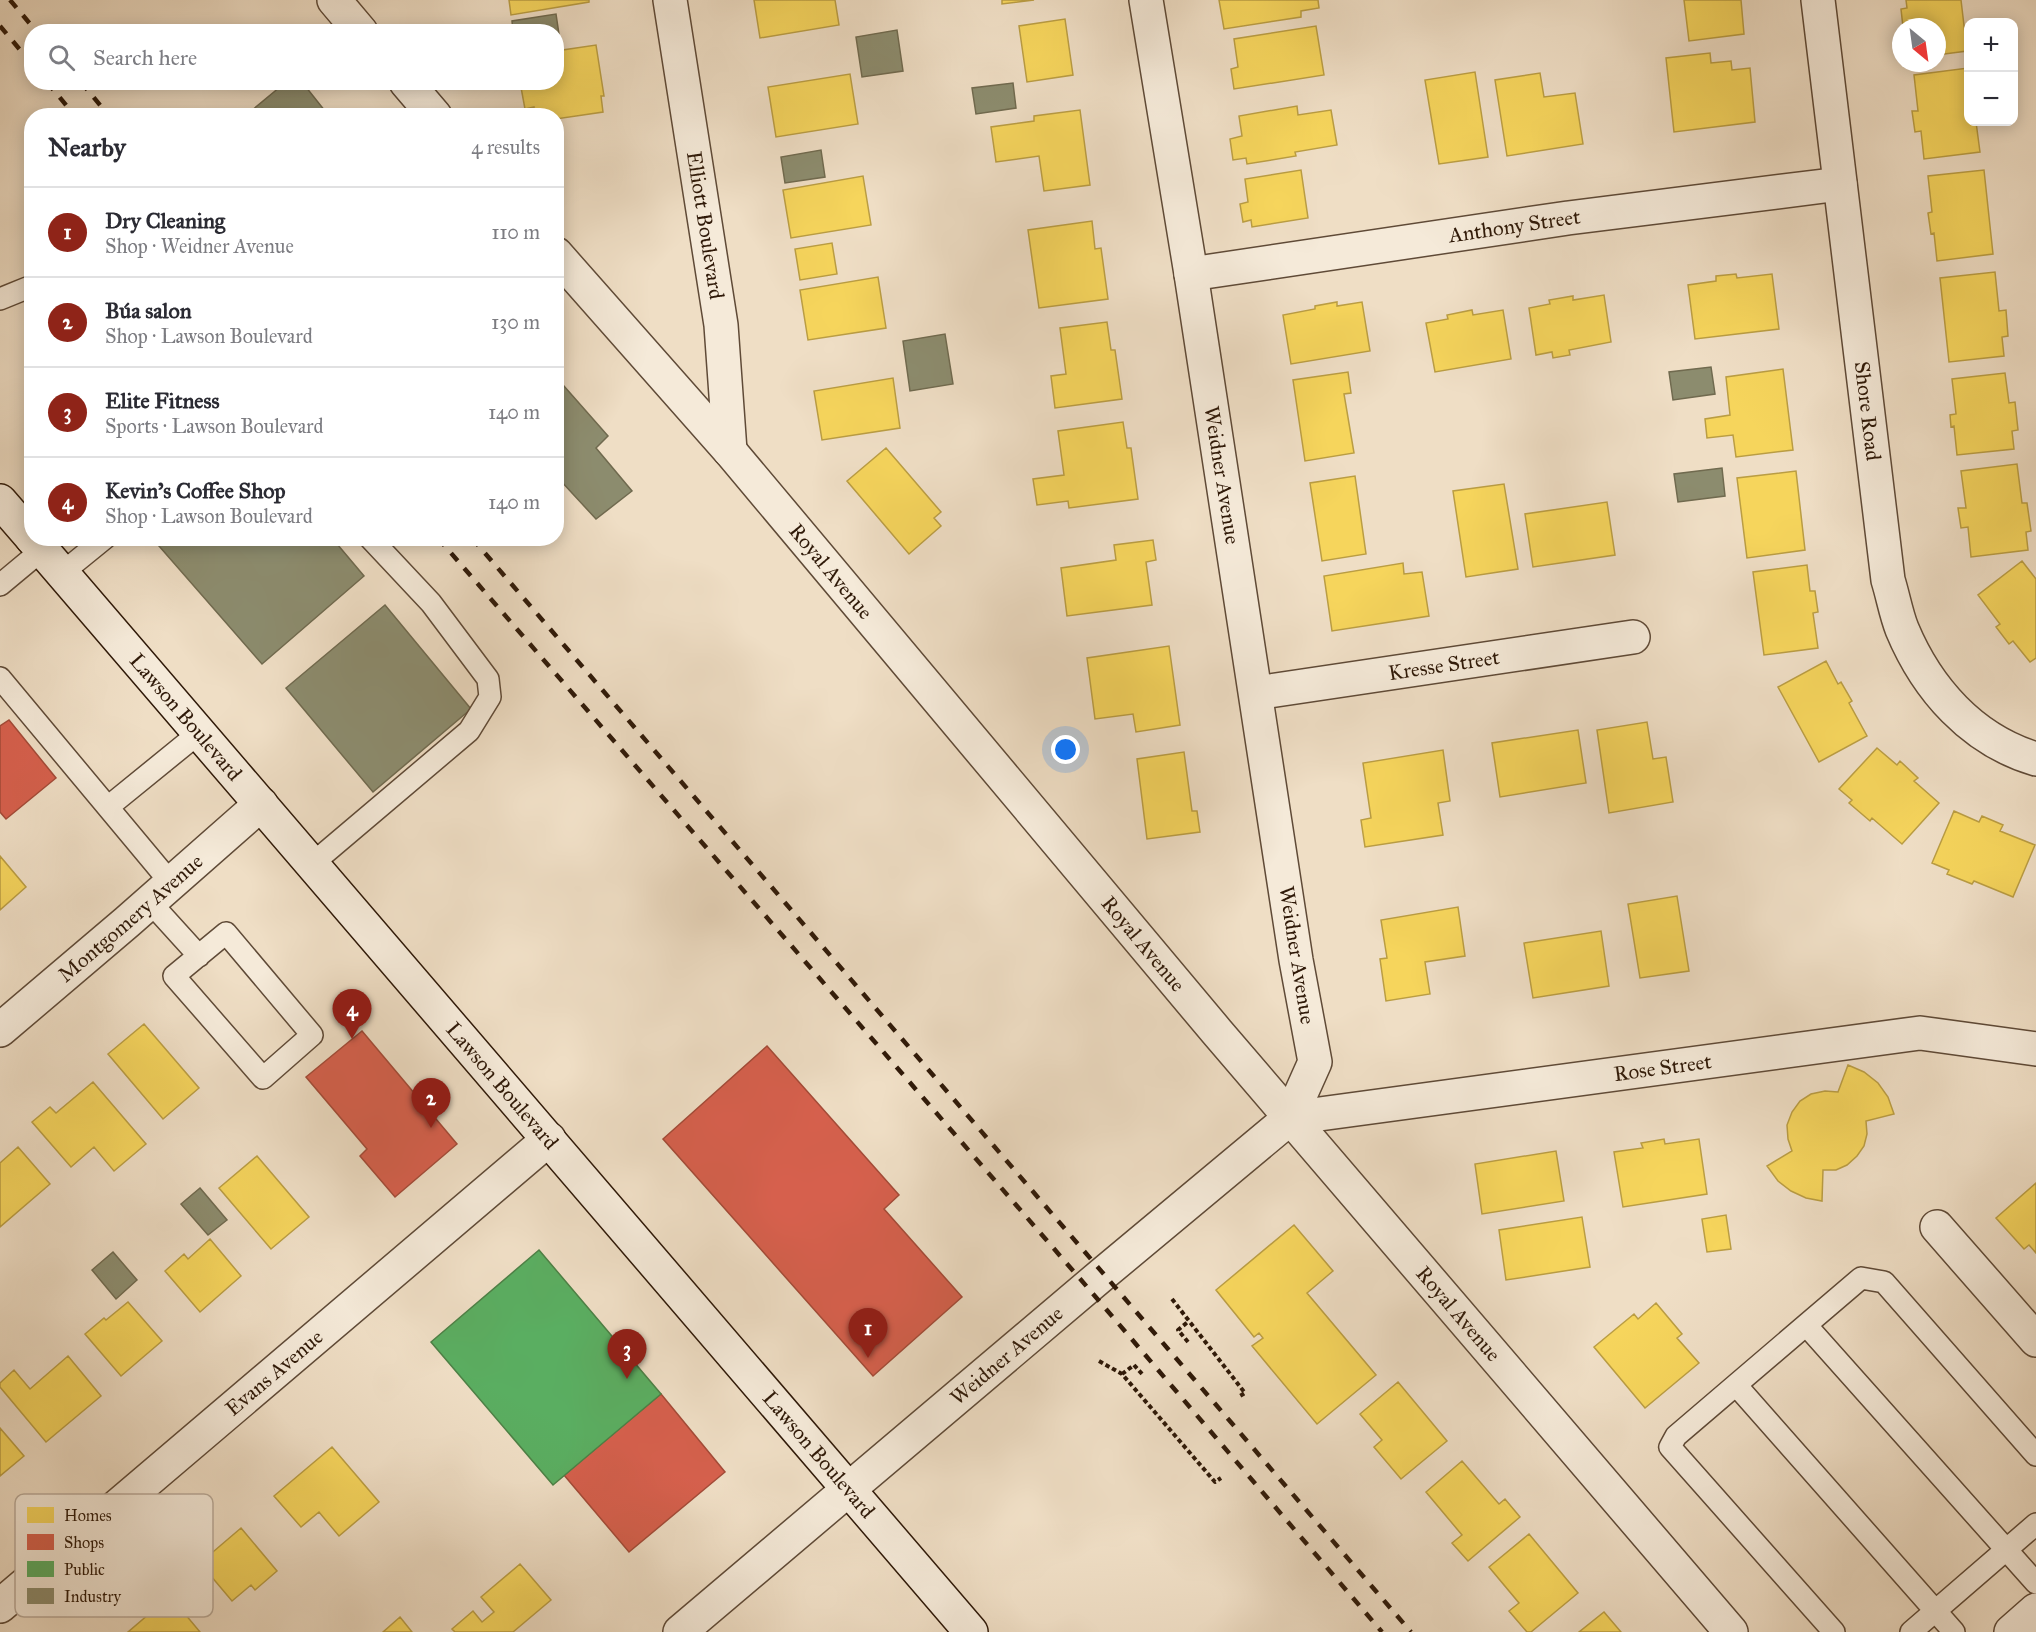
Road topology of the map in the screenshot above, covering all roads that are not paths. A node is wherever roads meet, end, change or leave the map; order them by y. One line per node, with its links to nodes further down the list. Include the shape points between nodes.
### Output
1 (334, 0): 5 (street)
2 (670, 0): 13 (street, Elliott Boulevard, via 721,325)
3 (1146, 0): 10 (street, Weidner Avenue)
4 (1818, 0): 8 (street, Shore Road)
5 (355, 24)
6 (413, 90): 7 (street)
7 (428, 108)
8 (1840, 184): 10 (street, Anthony Street, via 1568,218); 24 (street, Shore Road, via 1888,580 1901,628 1922,670 1942,698 1970,725 2019,754)
9 (564, 263): 13 (street, Royal Avenue)
10 (1191, 274): 22 (street, Weidner Avenue)
11 (24, 289): 12 (lane)
12 (0, 299)
13 (730, 451): 32 (street, Royal Avenue)
14 (0, 501): 15 (street, Lawson Boulevard)
15 (24, 529)
16 (63, 546): 18 (lane)
17 (378, 546): 27 (lane, via 431,603 488,679 490,697 469,731)
18 (42, 550): 19 (lane); 23 (street, Lawson Boulevard)
19 (0, 585)
20 (1633, 637): 22 (street, Kresse Street)
21 (0, 678): 26 (lane)
22 (1256, 693): 32 (street, Weidner Avenue, via 1315,1062)
23 (199, 733): 25 (street, Lawson Boulevard); 26 (lane)
24 (2036, 759)
25 (261, 804): 27 (street, Lawson Boulevard); 28 (street, Montgomery Avenue)
26 (108, 807): 28 (lane)
27 (312, 864): 33 (street, Lawson Boulevard)
28 (161, 892): 29 (lane); 30 (street, Montgomery Avenue)
29 (199, 956): 29 (lane, via 174,976 263,1078 312,1035 226,933)
30 (0, 1030)
31 (2036, 1049): 32 (street, Rose Street, via 1920,1033)
32 (1290, 1118): 39 (street, Weidner Avenue); 50 (street, Royal Avenue)
33 (549, 1139): 39 (street, Lawson Boulevard); 40 (street, Evans Avenue)
34 (1937, 1227): 36 (street)
35 (1806, 1325): 37 (lane); 38 (lane, via 1861,1278 1884,1282); 42 (lane)
36 (2036, 1340)
37 (1736, 1385): 47 (lane); 51 (lane, via 1676,1436 1670,1447)
38 (2036, 1455)
39 (847, 1490): 48 (street, Weidner Avenue); 49 (street, Lawson Boulevard)
40 (132, 1494)
41 (2036, 1524): 42 (lane)
42 (2006, 1550): 43 (lane); 47 (lane)
43 (2036, 1583)
44 (15, 1593): 45 (street, Evans Avenue)
45 (0, 1606)
46 (2036, 1610): 54 (street)
47 (1936, 1611): 52 (lane); 53 (lane)
48 (680, 1632)
49 (971, 1632)
50 (1731, 1632)
51 (1834, 1632)
52 (1911, 1632)
53 (1954, 1632)
54 (2011, 1632)

